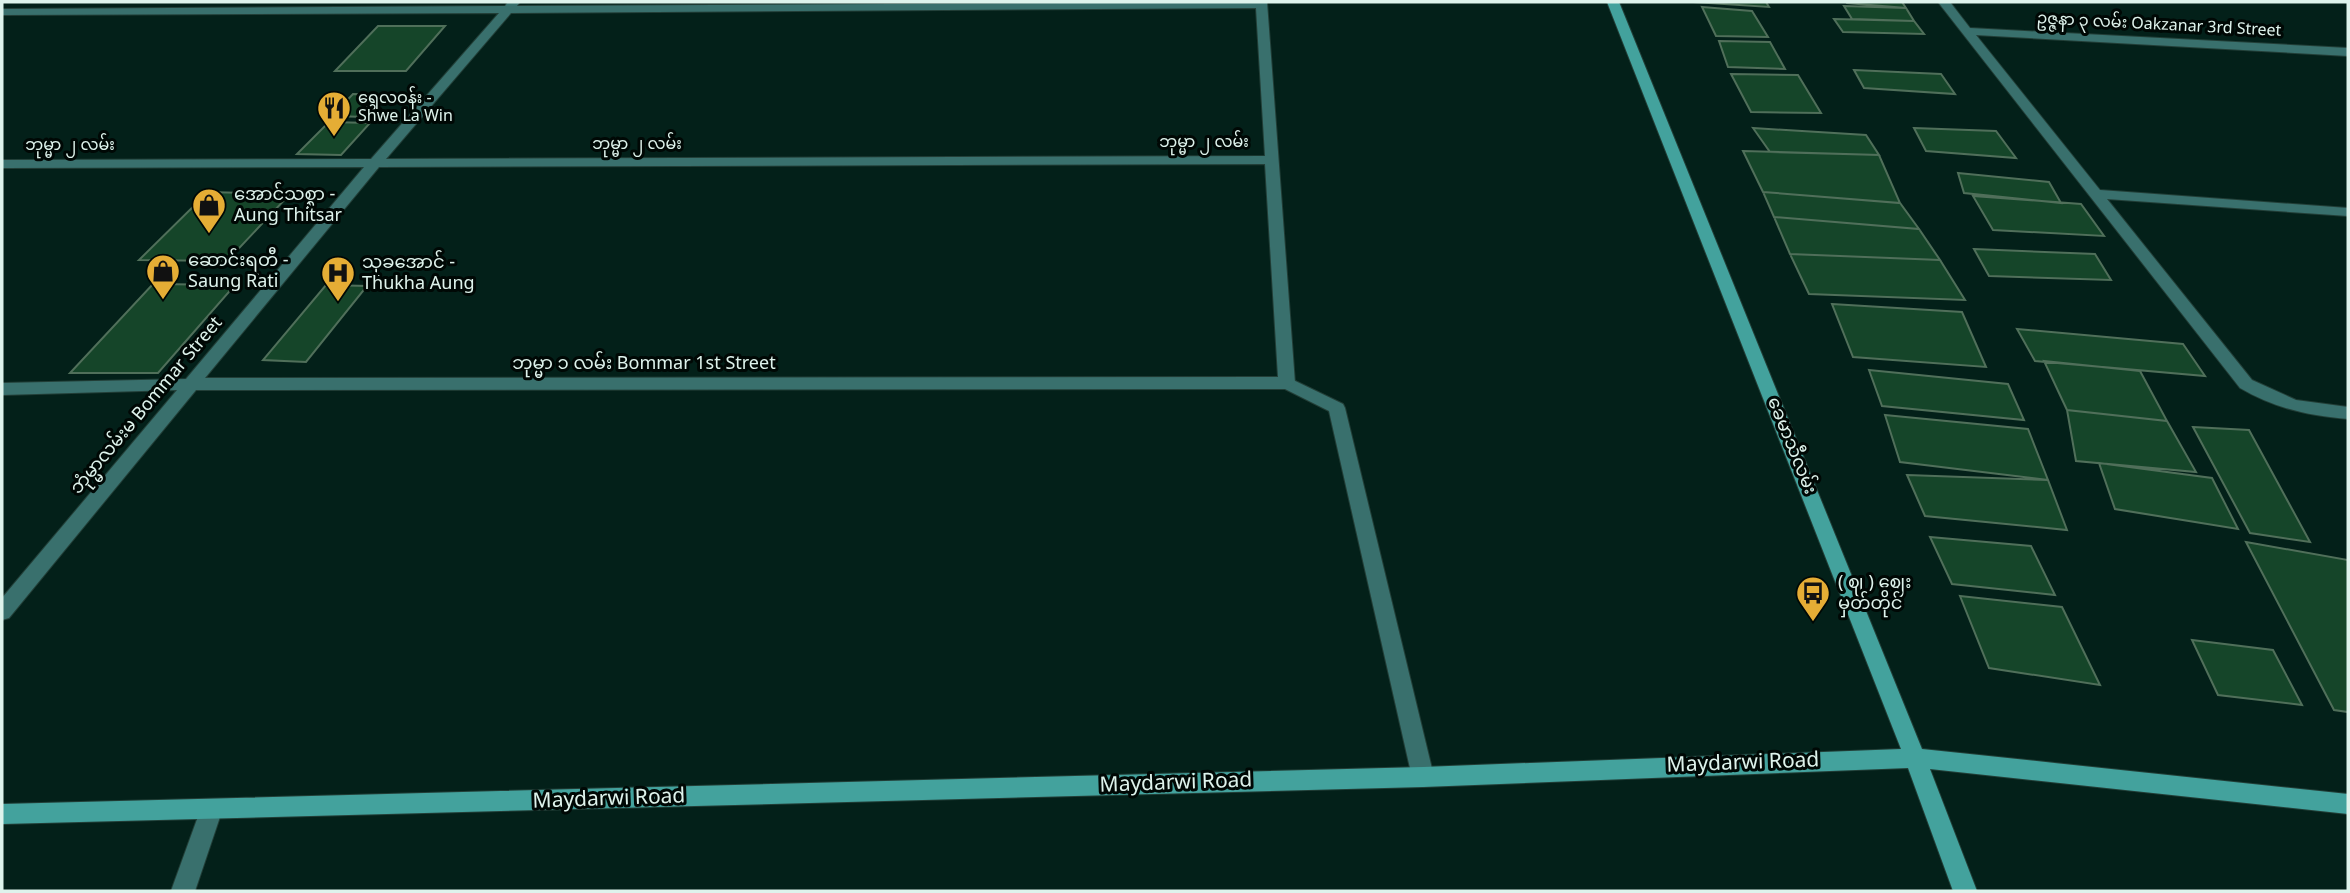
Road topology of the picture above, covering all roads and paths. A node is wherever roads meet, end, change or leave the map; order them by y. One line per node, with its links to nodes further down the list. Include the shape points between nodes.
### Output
1 (1613, 2): 18 (street, ခေမာသီလမ်း)
2 (1944, 2): 6 (street)
3 (1261, 3): 4 (street); 8 (street)
4 (512, 4): 5 (street); 10 (street, ဘုံမ္မာလမ်းမ Bommar Street)
5 (2, 12)
6 (1967, 31): 7 (street, ဥဇ္ဇနာ ၃ လမ်း Oakzanar 3rd Street); 11 (street)
7 (2348, 52)
8 (1272, 160): 10 (street, ဘုမ္မာ ၂ လမ်း); 13 (street)
9 (2, 163): 10 (street, ဘုမ္မာ ၂ လမ်း)
10 (374, 164): 14 (street, ဘုံမ္မာလမ်းမ Bommar Street)
11 (2095, 194): 12 (street); 16 (street, via 2246,384 2293,407)
12 (2348, 212)
13 (1287, 383): 14 (street, ဘုမ္မာ ၁ လမ်း Bommar 1st Street); 19 (street, via 1337,408)
14 (191, 384): 15 (street, ဘုမ္မာ ၁ လမ်း Bommar 1st Street); 17 (street, ဘုံမ္မာလမ်းမ Bommar Street)
15 (2, 389)
16 (2348, 413)
17 (2, 612)
18 (1915, 758): 19 (street, Maydarwi Road); 20 (street, Maydarwi Road); 24 (street, ခေမာသီလမ်း)
19 (1423, 777): 21 (street, Maydarwi Road)
20 (2348, 804)
21 (211, 811): 22 (street, Maydarwi Road); 23 (street)
22 (2, 814)
23 (183, 891)
24 (1965, 891)

